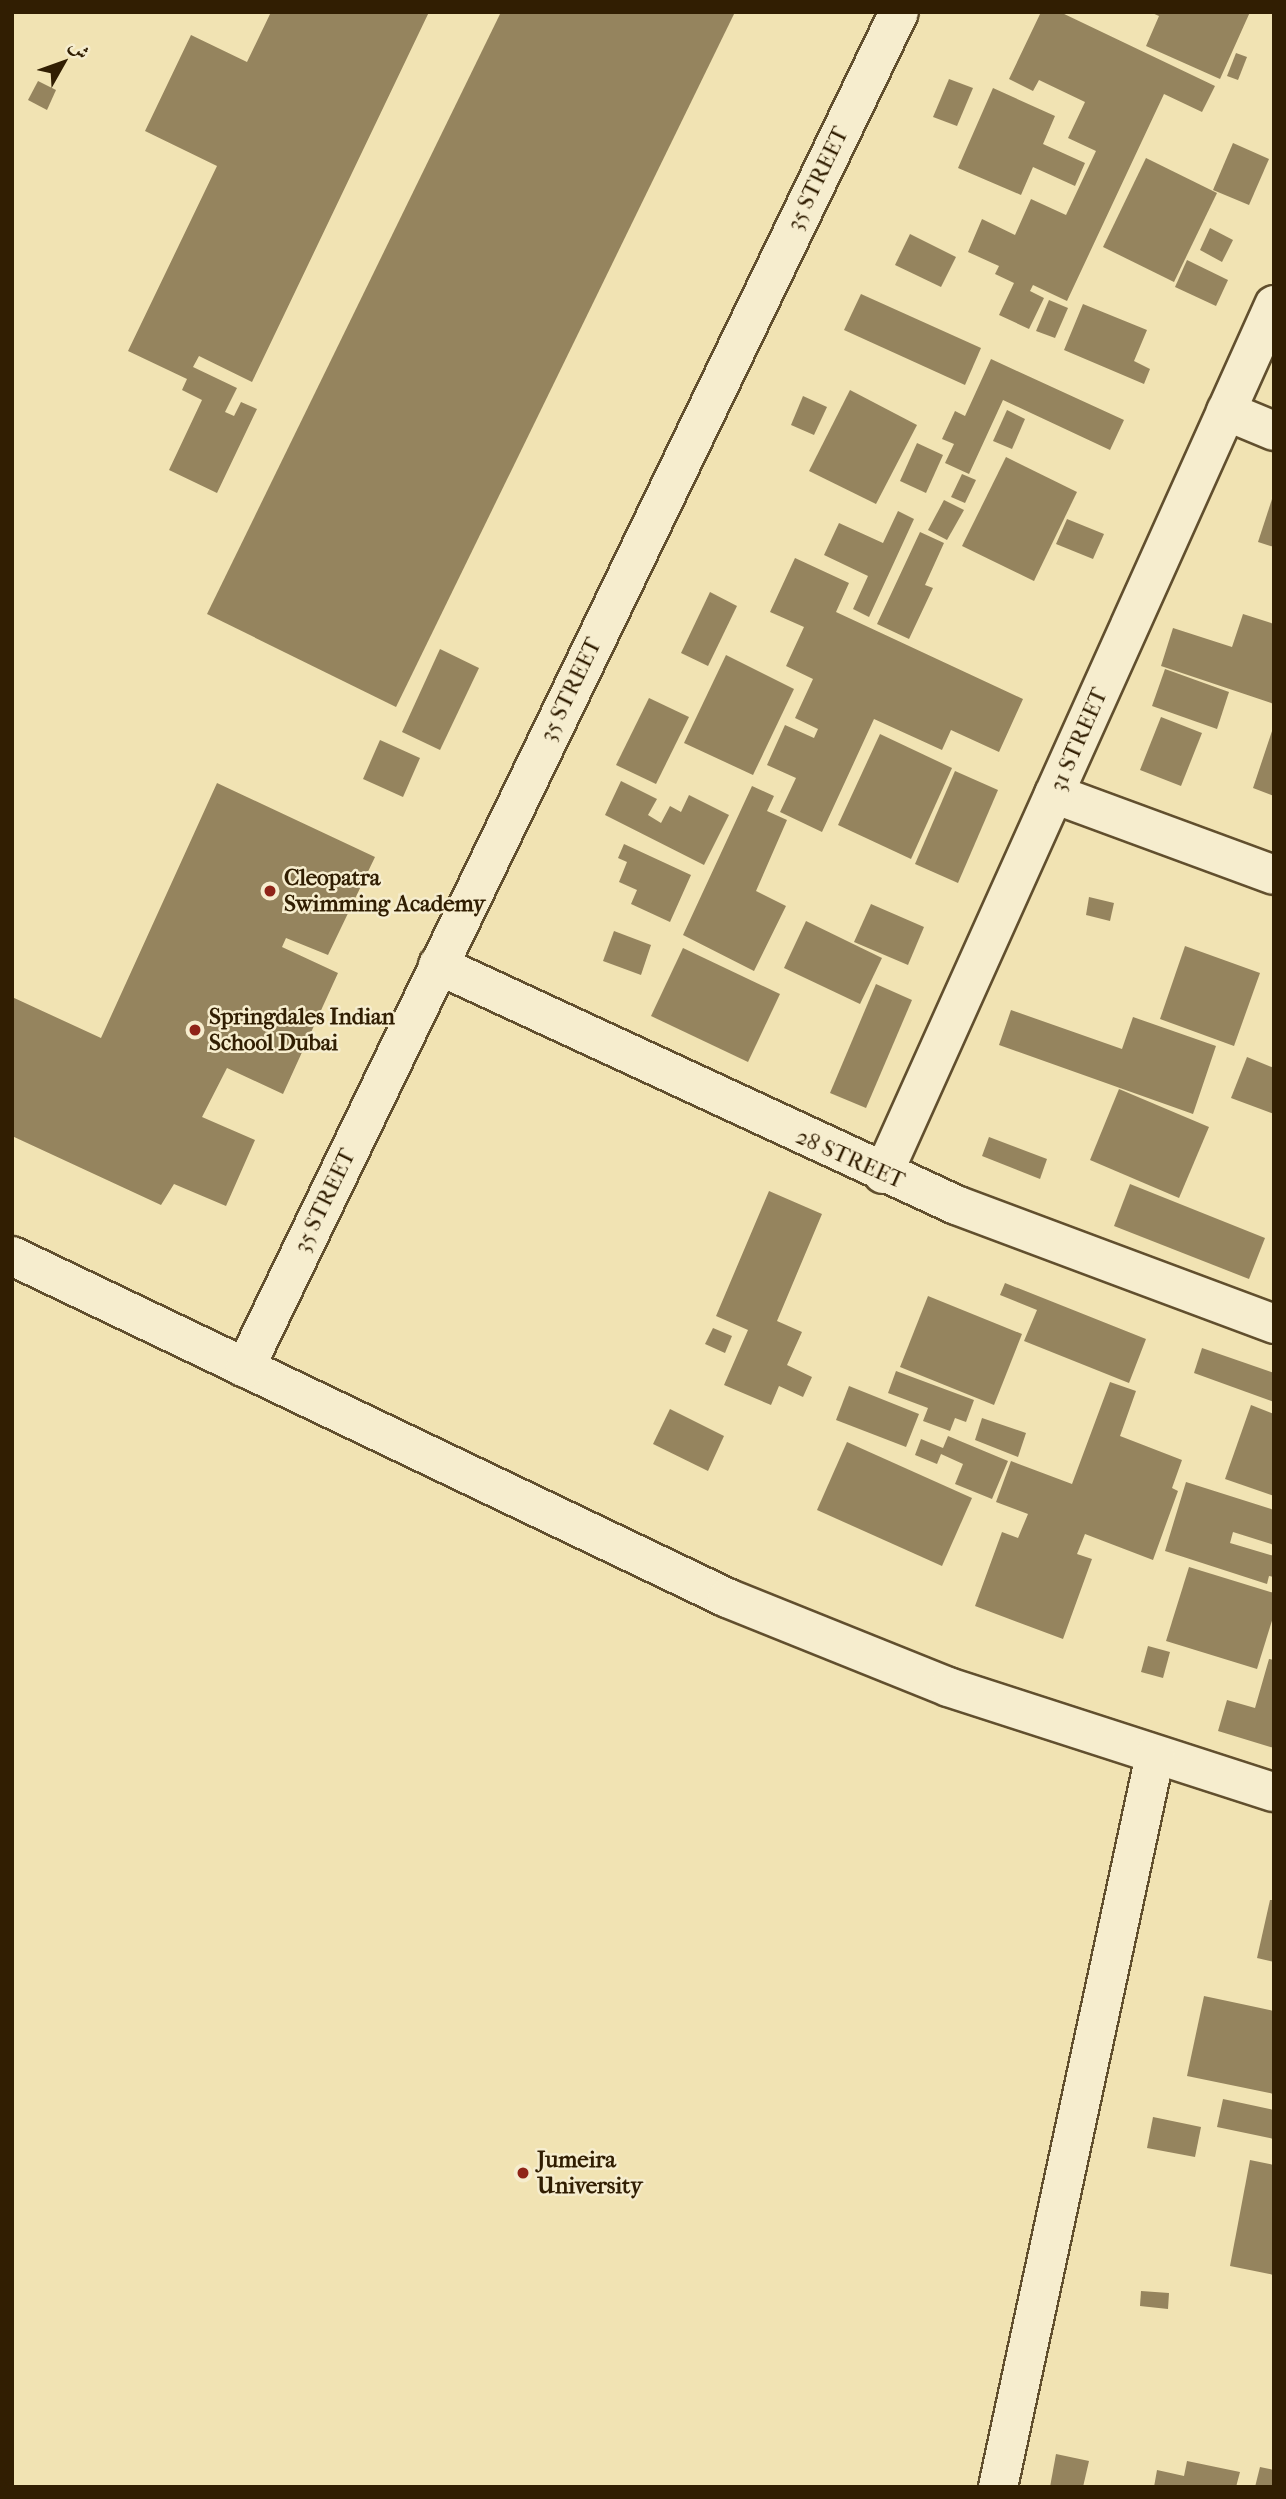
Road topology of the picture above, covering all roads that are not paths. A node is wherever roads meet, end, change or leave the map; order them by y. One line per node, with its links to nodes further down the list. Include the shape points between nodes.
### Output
1 (899, 12): 7 (street, 35 STREET)
2 (1274, 305): 3 (street, 31 STREET)
3 (1226, 411): 4 (street); 5 (street, 31 STREET)
4 (1274, 431)
5 (1054, 794): 6 (street); 8 (street, 31 STREET)
6 (1274, 875)
7 (439, 965): 8 (street, 28 STREET); 11 (street, 35 STREET)
8 (883, 1174): 10 (street, 28 STREET, via 1042,1240)
9 (12, 1256): 11 (street)
10 (1274, 1324)
11 (245, 1368): 12 (street, via 727,1598 948,1687)
12 (1155, 1755): 13 (street); 14 (street)
13 (1274, 1792)
14 (998, 2487)

